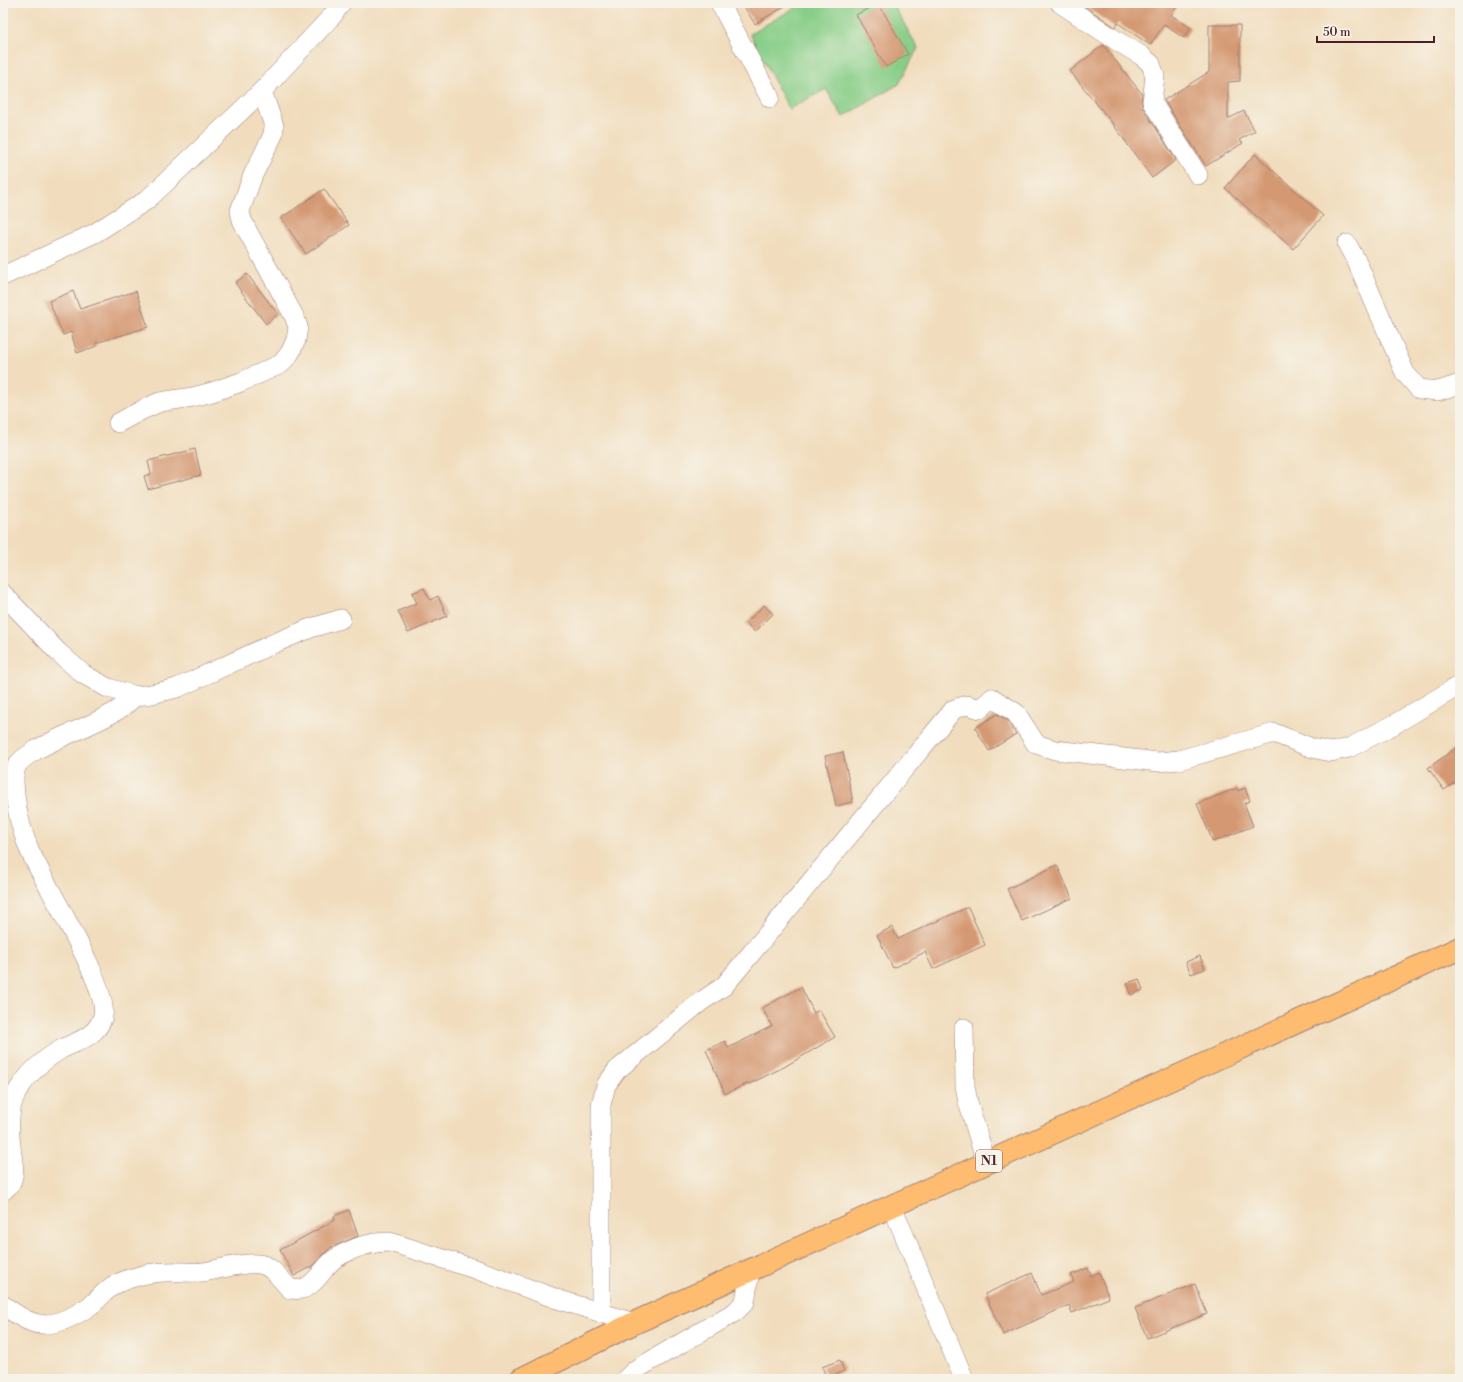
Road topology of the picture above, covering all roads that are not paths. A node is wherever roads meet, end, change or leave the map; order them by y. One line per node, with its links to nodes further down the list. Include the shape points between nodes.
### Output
1 (341, 3): 4 (street, via 334,15)
2 (720, 3): 5 (street)
3 (1060, 3): 6 (street, via 1151,64 1155,76 1152,102)
4 (262, 91): 8 (street, via 146,200 95,234); 10 (street, via 274,126 273,135 253,175 240,211 248,232 294,316 298,327 293,347 281,364 241,382 193,397 160,402)
5 (770, 98)
6 (1198, 175)
7 (1347, 244): 9 (street, via 1405,374 1420,389 1438,391)
8 (3, 276)
9 (1460, 384)
10 (118, 423)
11 (3, 594): 14 (street, via 58,652 83,674 108,688)
12 (341, 619): 14 (street, via 277,642 178,688)
13 (1460, 685): 22 (street, via 1393,726 1349,748 1331,752 1312,748 1274,733 1179,760 1158,762 1055,750 1036,744 1016,713 992,698 980,708 967,705 954,709 724,986 616,1070 606,1085 601,1105)
14 (136, 696): 18 (street, via 118,710 26,756 18,764 14,774 17,813 29,849 65,915 104,1004 103,1016 90,1036 60,1050 36,1067 17,1092 10,1112 14,1169 10,1184)
15 (1460, 948): 17 (highway, N1)
16 (964, 1028): 17 (street, via 965,1086)
17 (986, 1162): 19 (highway, N1)
18 (3, 1191)
19 (892, 1206): 20 (highway, N1); 26 (street)
20 (750, 1271): 23 (highway, N1); 25 (street, via 744,1302 735,1312 635,1370)
21 (3, 1305): 22 (street, via 34,1323 48,1324 71,1318 116,1284 141,1276 164,1272 202,1272 250,1264 265,1265 290,1289 301,1290 310,1285 335,1258 376,1242 390,1242)
22 (601, 1313): 23 (street)
23 (634, 1323): 24 (highway, N1)
24 (521, 1379)
25 (626, 1379)
26 (964, 1379)

